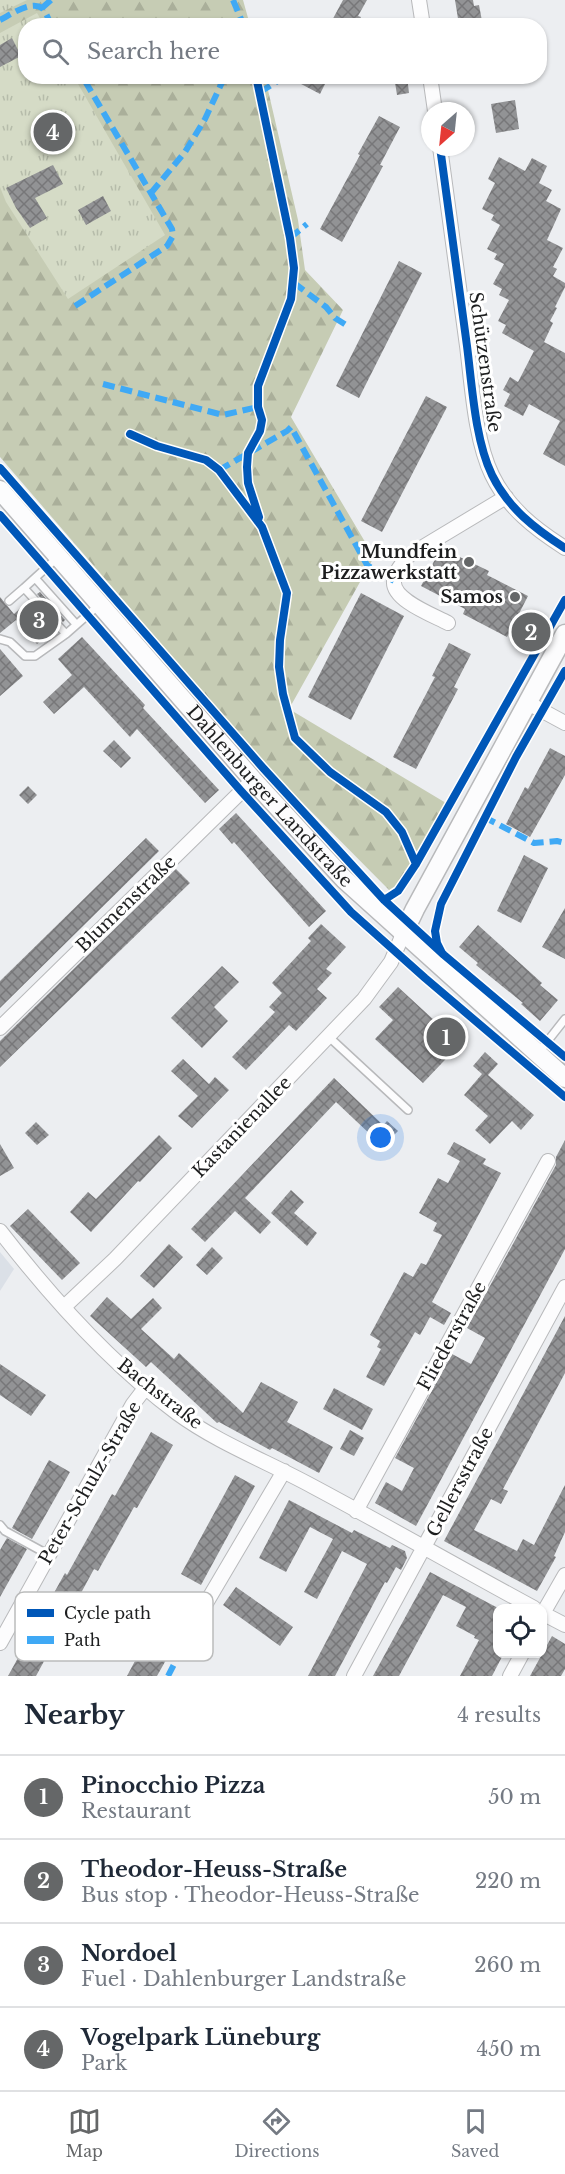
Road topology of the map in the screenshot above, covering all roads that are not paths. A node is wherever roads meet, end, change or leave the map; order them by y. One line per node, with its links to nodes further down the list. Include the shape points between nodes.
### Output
1 (419, 0): 2 (street)
2 (422, 18)
3 (431, 84): 4 (street)
4 (434, 102)
5 (441, 156): 7 (street, Schützenstraße, via 483,453)
6 (0, 490): 9 (main road, Dahlenburger Landstraße)
7 (506, 497): 8 (street, Schützenstraße, via 525,520); 14 (street, via 408,556 399,568 394,581 396,592)
8 (565, 548)
9 (58, 557): 10 (lane); 13 (main road, Dahlenburger Landstraße)
10 (35, 578): 11 (lane); 15 (lane)
11 (24, 588): 12 (lane); 16 (lane)
12 (9, 601)
13 (100, 604): 15 (lane); 21 (main road, Dahlenburger Landstraße)
14 (448, 623)
15 (76, 624): 16 (lane)
16 (66, 634): 18 (lane, via 35,656 25,656 10,642)
17 (565, 634): 19 (main road)
18 (0, 639)
19 (528, 703): 20 (street); 22 (main road)
20 (565, 723)
21 (253, 780): 22 (main road, Dahlenburger Landstraße, via 344,879); 24 (street, Blumenstraße)
22 (404, 934): 25 (street, Kastanienallee, via 380,979); 26 (main road, Dahlenburger Landstraße)
23 (565, 1019): 26 (lane)
24 (0, 1028)
25 (329, 1036): 28 (lane); 32 (street, Kastanienallee)
26 (537, 1054): 27 (main road, Dahlenburger Landstraße)
27 (565, 1078)
28 (408, 1110)
29 (548, 1161): 35 (street, Fliederstraße)
30 (0, 1232): 32 (street, Bachstraße)
31 (565, 1287): 37 (street, Gellersstraße)
32 (64, 1307): 33 (street, Bachstraße)
33 (146, 1387): 34 (street, Bachstraße, via 194,1424); 38 (street, Peter-Schulz-Straße)
34 (284, 1471): 35 (street, Bachstraße); 41 (street)
35 (356, 1511): 37 (street, Bachstraße)
36 (2, 1530): 38 (lane)
37 (424, 1549): 42 (street, Bachstraße); 49 (street, Gellersstraße)
38 (49, 1555): 40 (street, Peter-Schulz-Straße)
39 (565, 1575): 43 (street)
40 (28, 1592)
41 (213, 1592)
42 (525, 1604)
43 (547, 1604)
44 (15, 1616): 47 (street, Peter-Schulz-Straße)
45 (547, 1616): 46 (street, Bachstraße)
46 (565, 1624)
47 (0, 1643)
48 (519, 1658): 50 (street)
49 (354, 1676)
50 (510, 1676)

